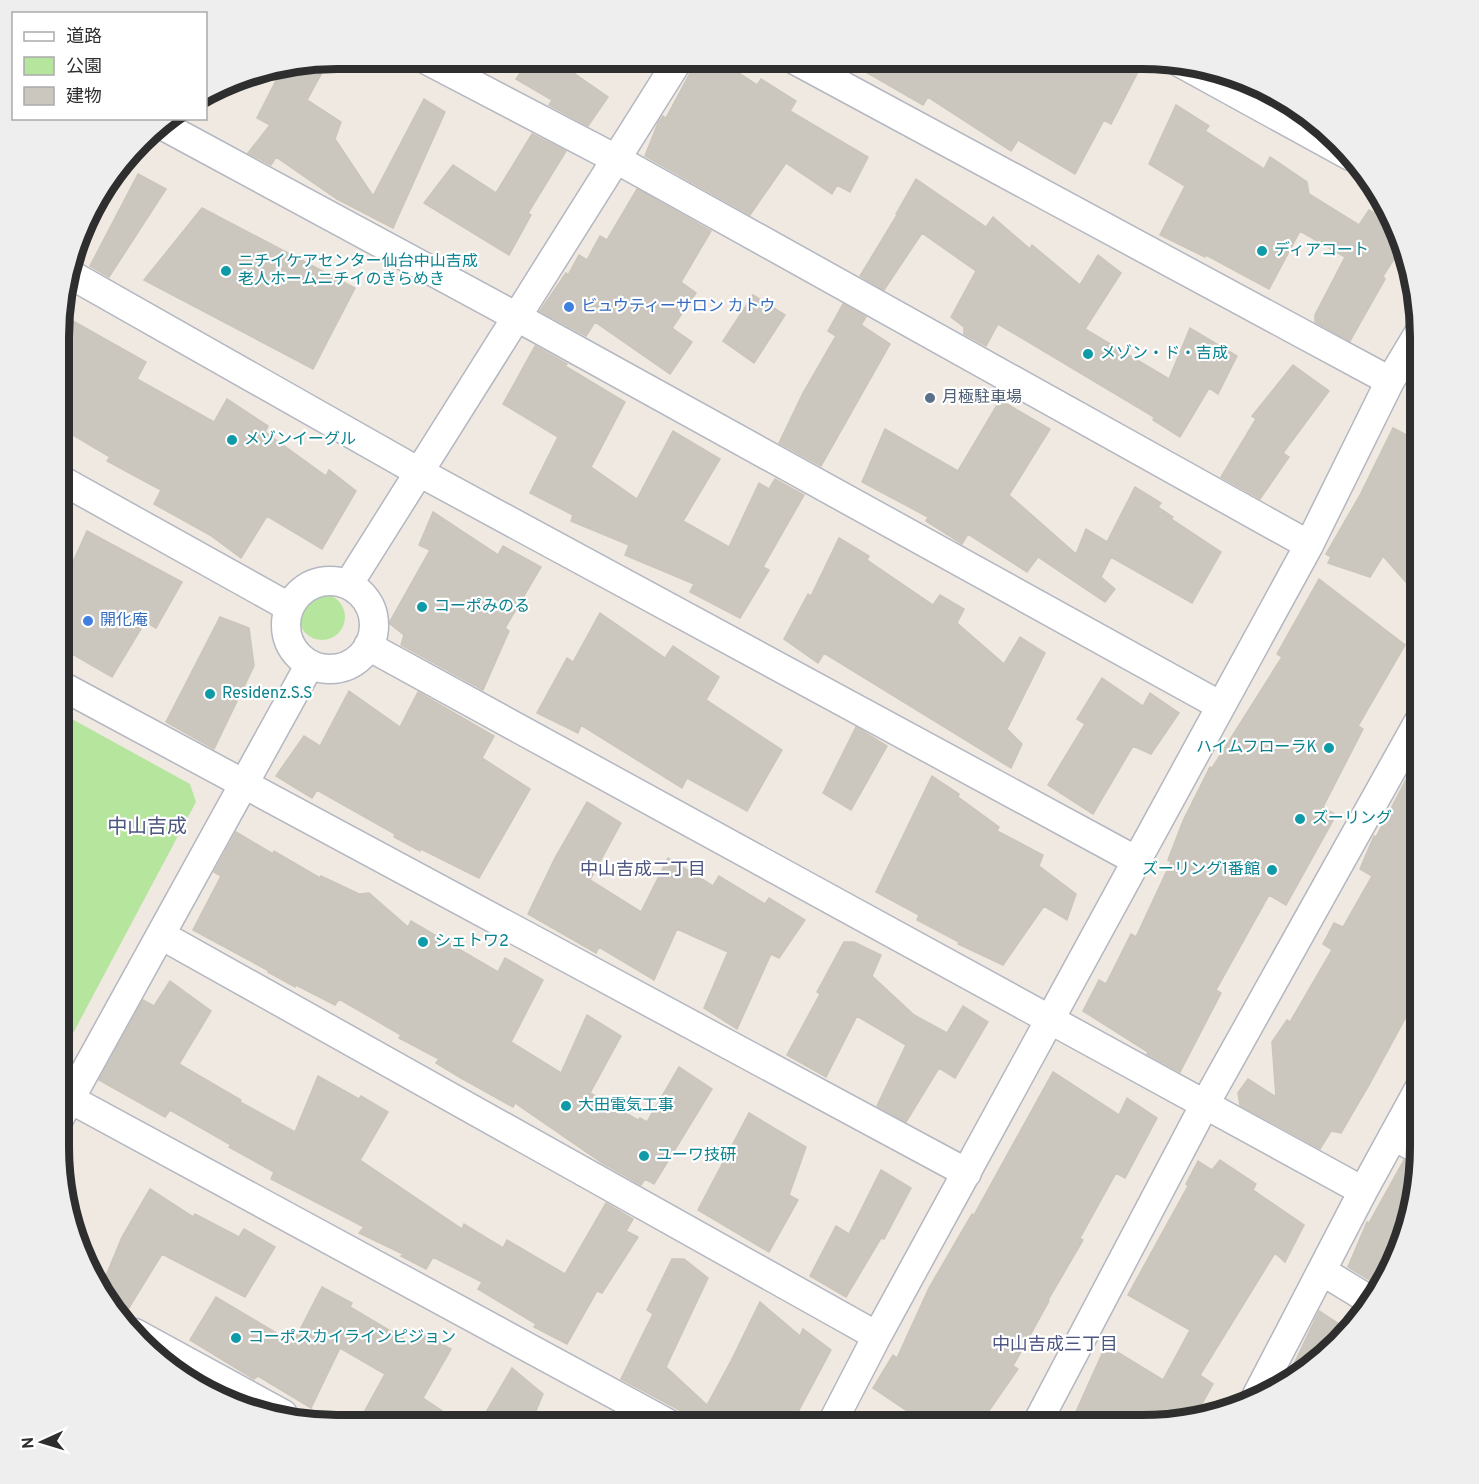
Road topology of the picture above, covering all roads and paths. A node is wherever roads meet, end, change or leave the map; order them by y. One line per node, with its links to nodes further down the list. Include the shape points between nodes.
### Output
1 (444, 69): 7 (street)
2 (673, 69): 7 (street)
3 (812, 69): 11 (street)
4 (1206, 77): 6 (street)
5 (169, 129): 9 (street)
6 (1326, 143)
7 (616, 159): 9 (street); 14 (street)
8 (76, 277): 12 (street)
9 (517, 317): 12 (street); 20 (street)
10 (1410, 348): 11 (street)
11 (1390, 381): 14 (street)
12 (419, 472): 15 (street); 23 (street)
13 (69, 484): 16 (street)
14 (1309, 545): 20 (street)
15 (348, 585): 16 (street, via 328,582 308,587); 17 (street, via 360,593 371,611 373,633)
16 (289, 608): 18 (street, via 287,634 299,657)
17 (368, 646): 18 (street, via 360,657 343,666 323,668); 25 (street)
18 (310, 664): 22 (street)
19 (69, 690): 22 (street)
20 (1221, 706): 23 (street)
21 (1410, 737): 27 (street)
22 (245, 784): 24 (street); 32 (street)
23 (1137, 861): 25 (street)
24 (161, 935): 26 (street); 36 (street)
25 (1050, 1019): 27 (street); 32 (street)
26 (69, 1094)
27 (1205, 1104): 33 (street); 42 (street)
28 (1410, 1105): 30 (street)
29 (69, 1107): 40 (street)
30 (1393, 1136): 31 (street); 33 (street)
31 (1410, 1145)
32 (967, 1173): 36 (street)
33 (1363, 1191): 34 (street)
34 (1322, 1271): 35 (street); 38 (street)
35 (1364, 1297)
36 (877, 1336): 41 (street)
37 (157, 1345): 39 (street)
38 (1263, 1386)
39 (269, 1406)
40 (651, 1415)
41 (836, 1415)
42 (1041, 1415)

